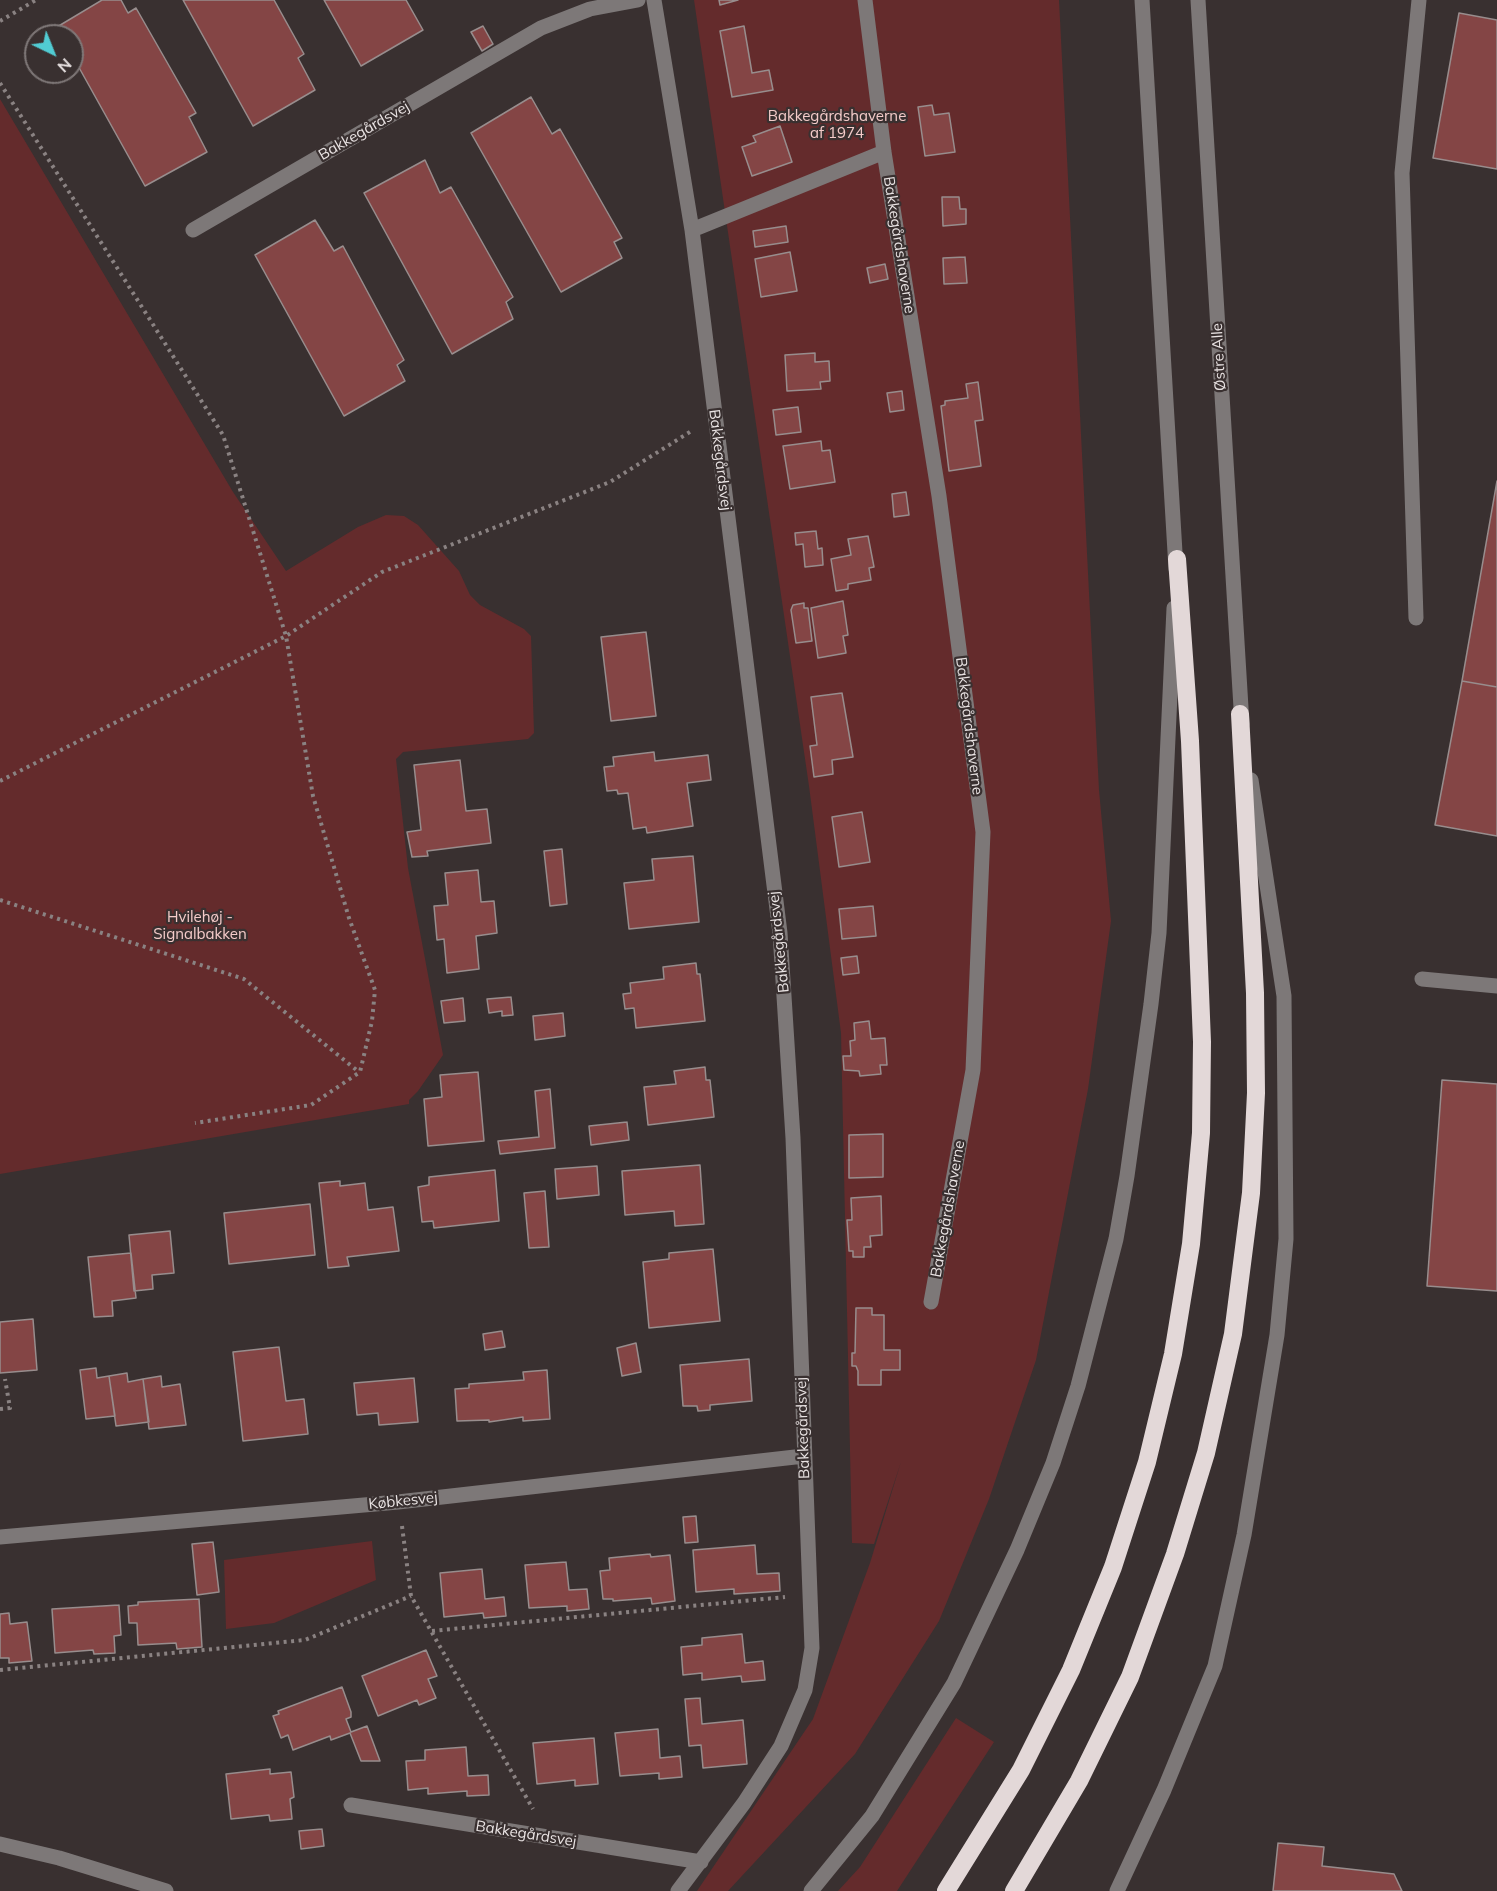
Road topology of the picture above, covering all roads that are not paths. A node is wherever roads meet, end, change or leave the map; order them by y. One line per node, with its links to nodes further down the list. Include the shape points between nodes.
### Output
1 (638, 0): 8 (street, Bakkegårdsvej, via 590,9 541,28)
2 (654, 0): 9 (street, Bakkegårdsvej)
3 (865, 0): 7 (street, Bakkegårdshaverne)
4 (1142, 0): 10 (street)
5 (1197, 0): 12 (street, Østre Alle)
6 (1419, 0): 11 (street, via 1402,173)
7 (884, 152): 9 (street); 15 (street, Bakkegårdshaverne, via 939,496 983,832 973,1070)
8 (193, 230)
9 (692, 230): 16 (street, Bakkegårdsvej, via 780,933 793,1138)
10 (1177, 559): 23 (street, via 1159,933 1151,1004 1116,1239 1078,1386 1053,1463 1017,1550 954,1683 872,1816); 24 (highway, via 1190,741 1202,1042 1201,1133 1191,1244 1175,1343 1143,1472 1113,1567 1071,1670 1021,1770)
11 (1416, 618)
12 (1240, 714): 25 (highway, via 1256,993 1256,1093 1251,1193 1233,1334 1206,1453 1175,1554 1130,1677 1079,1781); 26 (street, Østre Alle, via 1284,996 1286,1239 1277,1335 1244,1535 1215,1666)
13 (1422, 979): 14 (street)
14 (1497, 986)
15 (931, 1302)
16 (804, 1456): 17 (street, Købkesvej, via 398,1502); 20 (street, Bakkegårdsvej, via 812,1648 805,1690 781,1746)
17 (0, 1537)
18 (351, 1805): 20 (street, Bakkegårdsvej)
19 (0, 1844): 21 (street, via 59,1857)
20 (701, 1862): 22 (street, Bakkegårdsvej)
21 (166, 1891)
22 (678, 1891)
23 (811, 1891)
24 (946, 1891)
25 (1014, 1891)
26 (1117, 1891)

